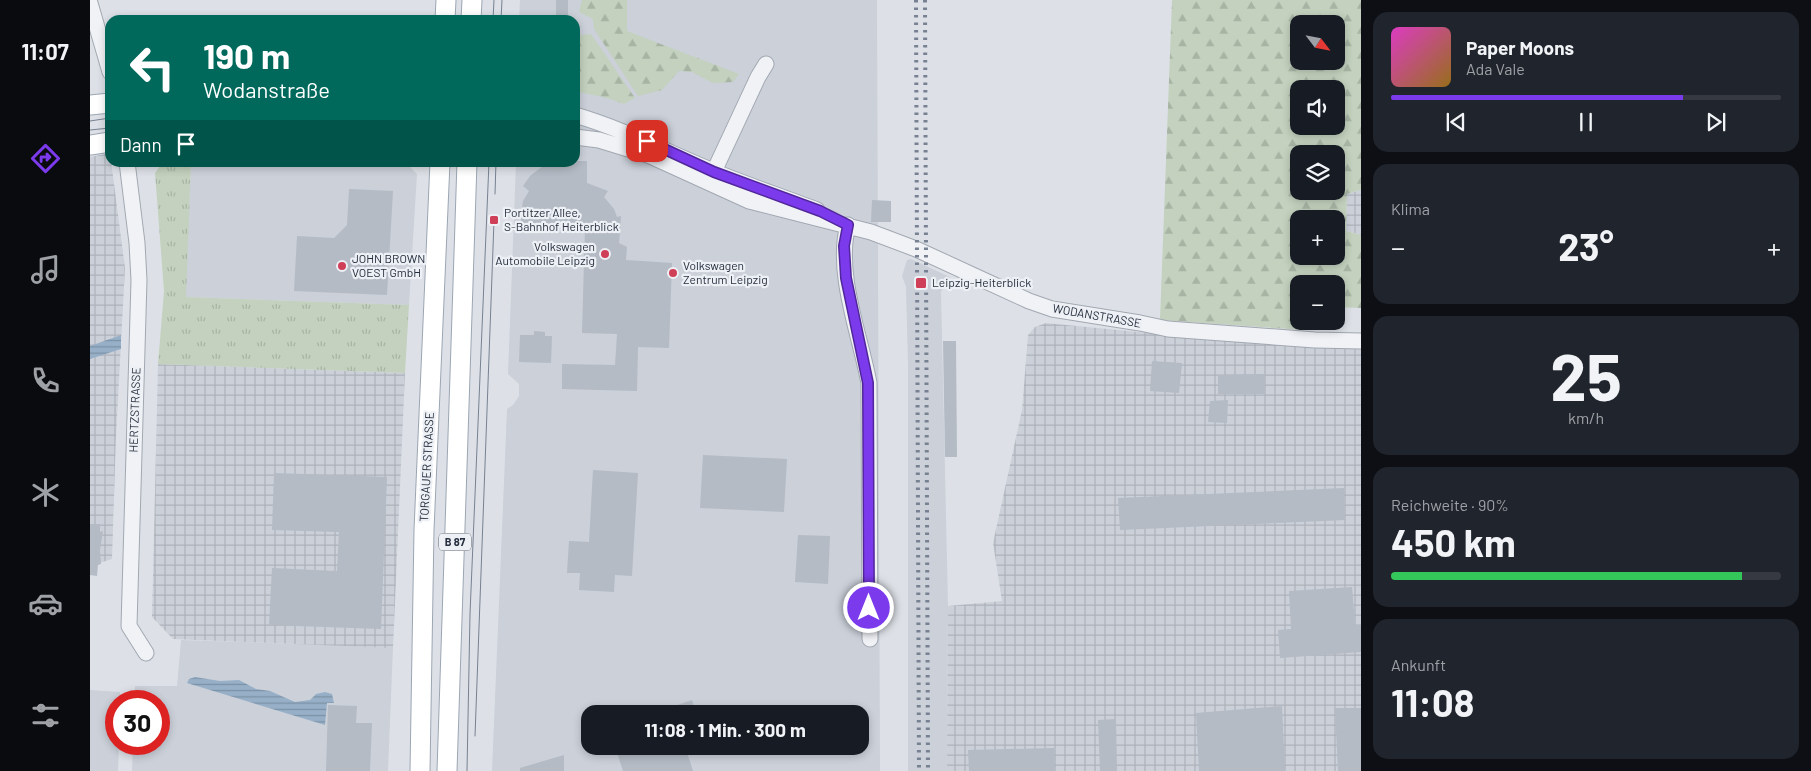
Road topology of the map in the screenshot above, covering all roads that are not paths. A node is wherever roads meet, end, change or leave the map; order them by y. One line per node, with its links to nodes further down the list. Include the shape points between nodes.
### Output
1 (446, 0): 4 (main road)
2 (472, 0): 5 (main road)
3 (90, 3): 6 (street)
4 (445, 15)
5 (471, 15)
6 (105, 55)
7 (766, 64): 17 (street)
8 (105, 104): 9 (main road)
9 (90, 105)
10 (580, 116): 17 (street, WODANSTRASSE, via 647,141)
11 (580, 138): 17 (street, WODANSTRASSE, via 599,140)
12 (105, 143): 13 (main road)
13 (90, 145)
14 (128, 167): 21 (street, HERTZSTRASSE, via 139,280 129,626)
15 (440, 167): 22 (main road, TORGAUER STRASSE / B 87, via 424,530)
16 (467, 167): 23 (main road, B 87)
17 (711, 177): 18 (street, WODANSTRASSE, via 820,211)
18 (848, 225): 19 (street, WODANSTRASSE, via 916,249 1052,309 1168,329); 20 (street, via 844,246 848,293 868,383)
19 (1361, 341)
20 (870, 638)
21 (146, 653)
22 (420, 771)
23 (447, 771)

